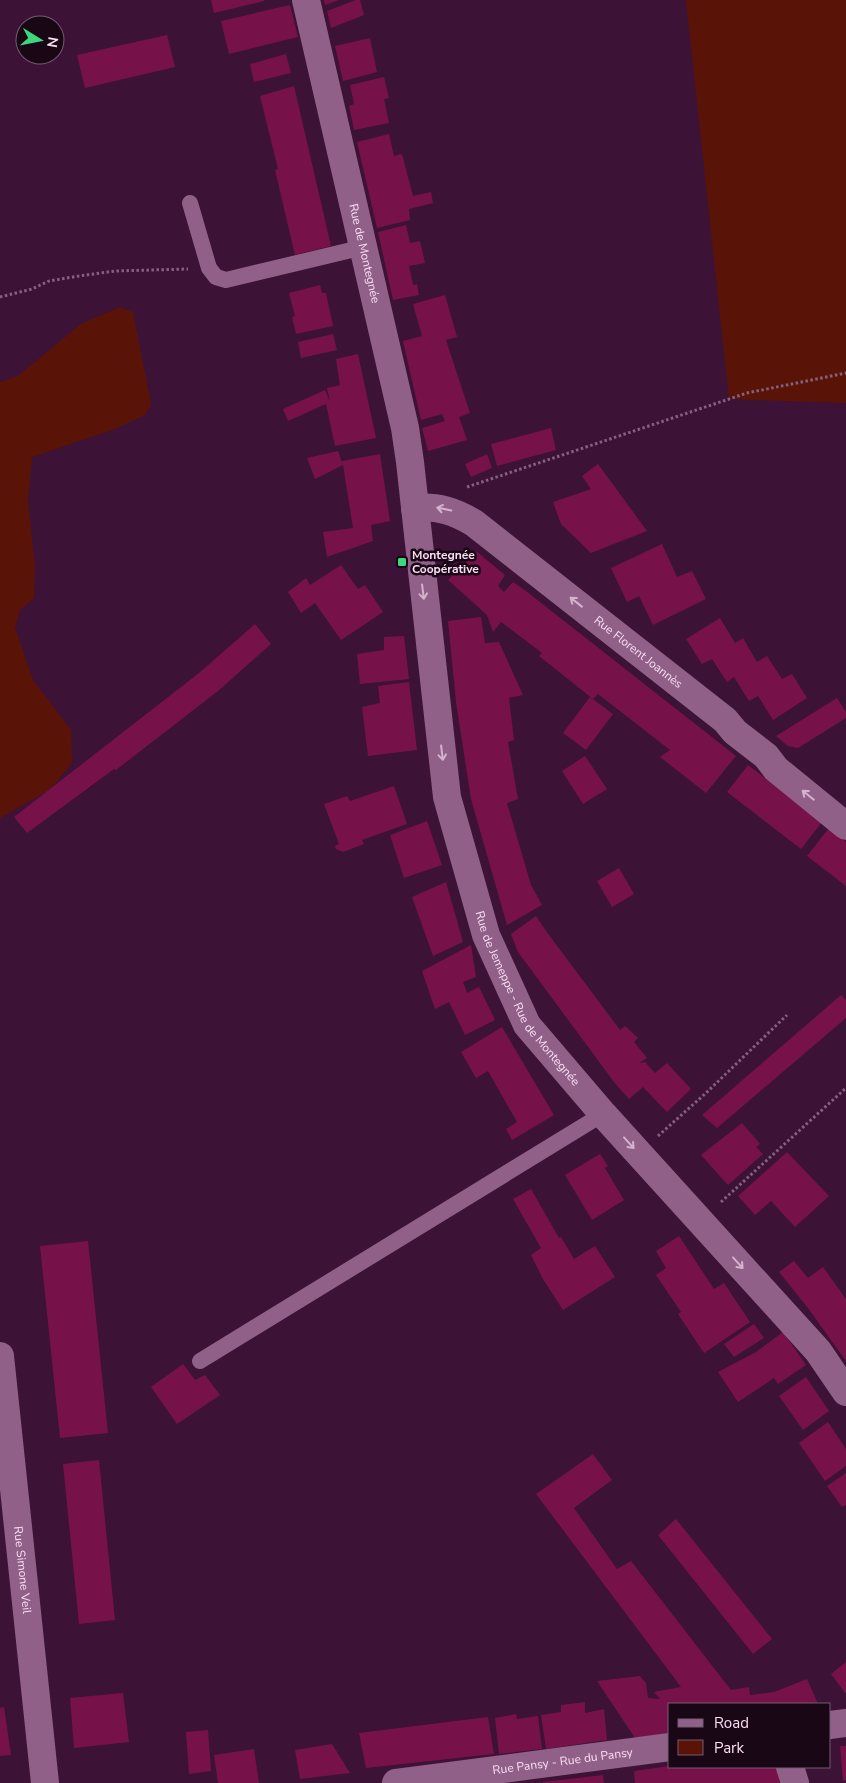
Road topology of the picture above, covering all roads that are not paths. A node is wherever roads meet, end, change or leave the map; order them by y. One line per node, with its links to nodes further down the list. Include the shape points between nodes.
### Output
1 (306, 0): 3 (street, Rue de Montegnée)
2 (190, 203): 3 (lane, via 209,268 216,277 226,280)
3 (364, 247): 4 (street, Rue de Montegnée, via 405,428)
4 (414, 508): 5 (street, Rue Florent Joannès, one-way to 4, via 776,769 725,720 474,522 451,510); 6 (street, Rue de Jemeppe - Rue de Montegnée, one-way to 6, via 447,797 486,935 527,1025)
5 (846, 826)
6 (603, 1114): 8 (lane); 9 (street, Rue de Jemeppe - Rue de Montegnée, one-way to 9, via 818,1352)
7 (0, 1356): 14 (street, Rue Simone Veil)
8 (200, 1361)
9 (846, 1392)
10 (846, 1723): 11 (street)
11 (831, 1725)
12 (668, 1747): 15 (street, Rue Pansy - Rue du Pansy)
13 (790, 1768): 16 (street)
14 (46, 1783)
15 (396, 1783)
16 (795, 1783)

